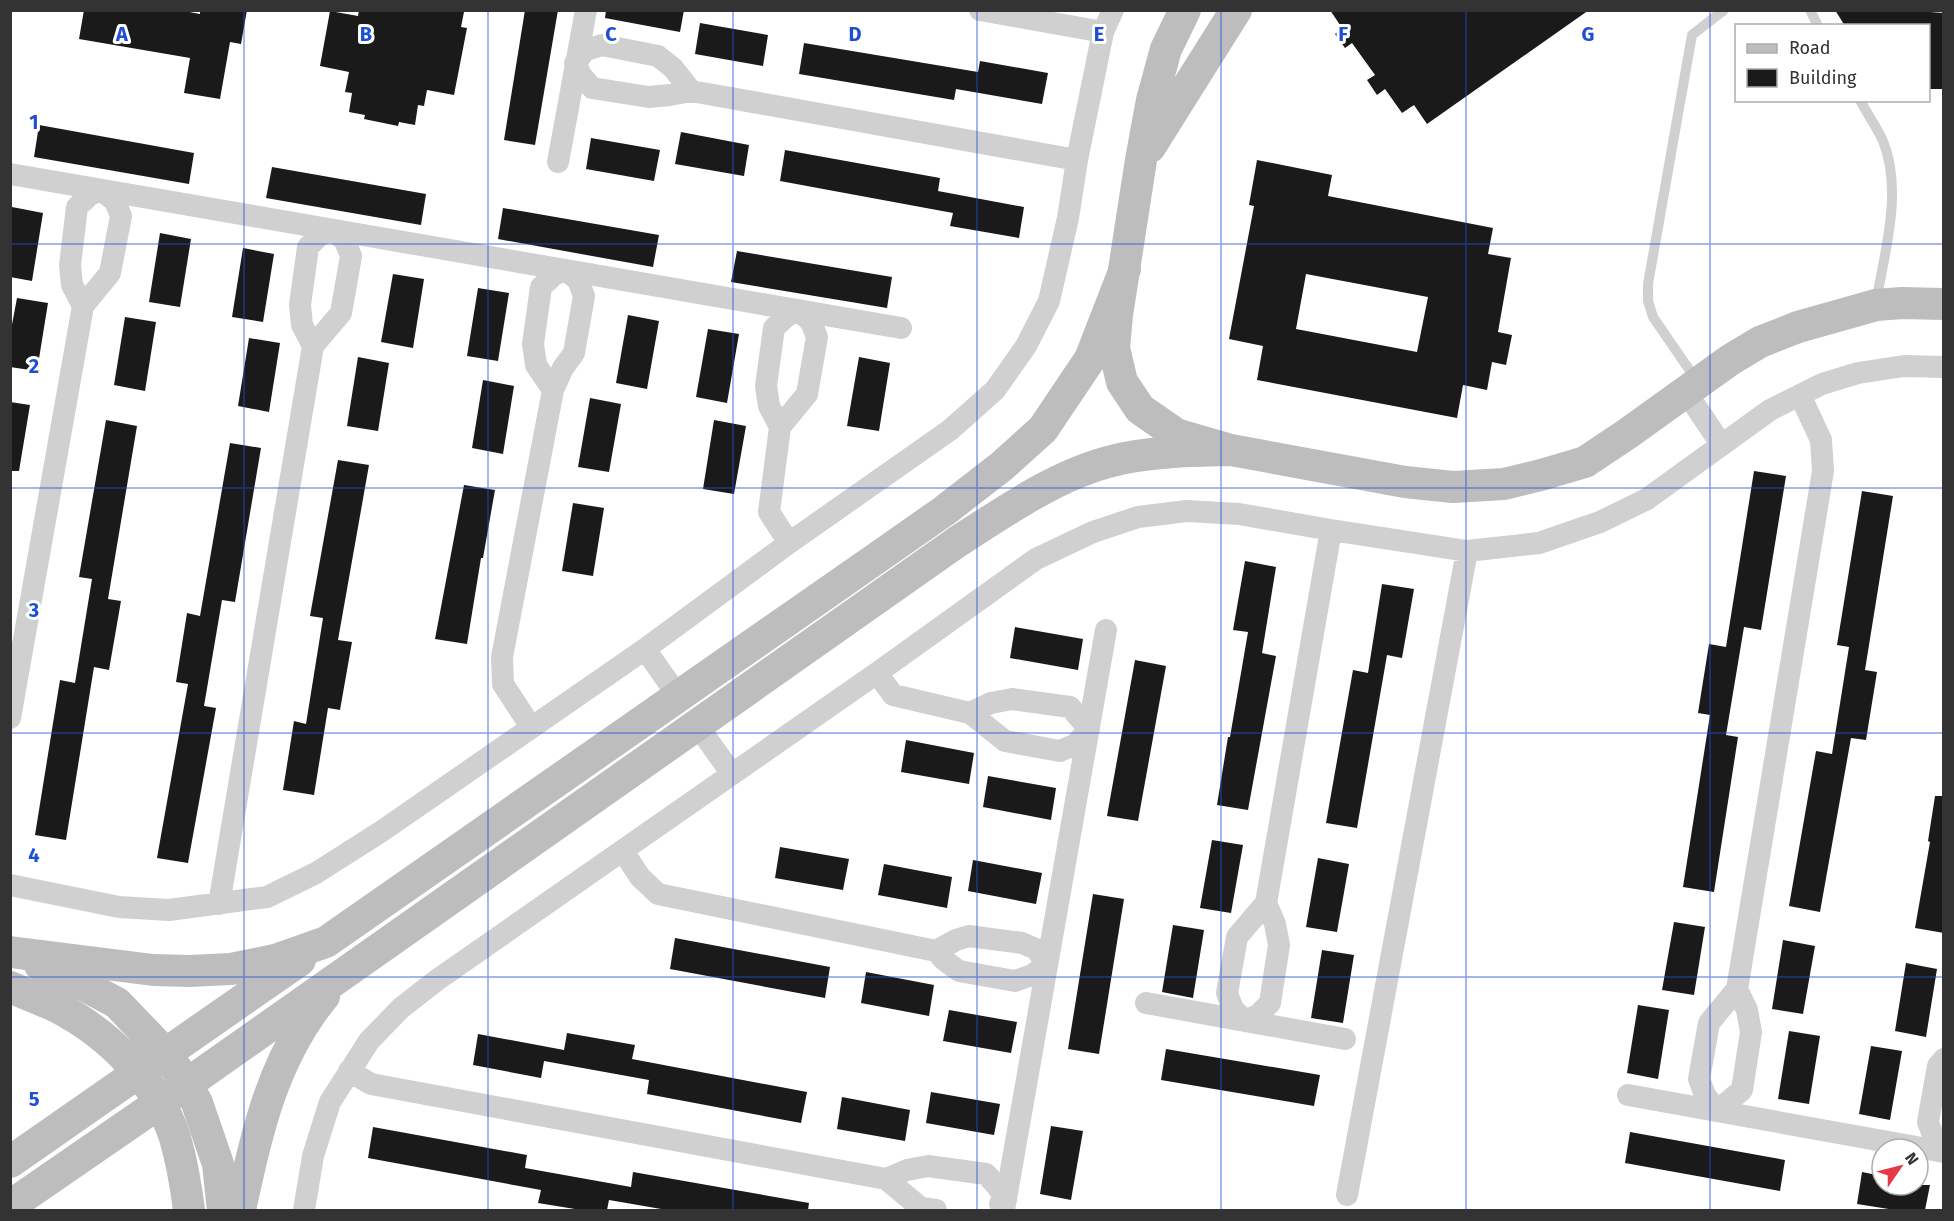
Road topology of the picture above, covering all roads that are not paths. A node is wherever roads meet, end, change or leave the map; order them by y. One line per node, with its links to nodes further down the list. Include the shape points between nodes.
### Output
1 (586, 10): 10 (street)
2 (980, 10): 9 (street)
3 (1113, 10): 9 (street)
4 (1185, 10): 14 (main road, via 1166,49)
5 (1236, 10): 14 (main road)
6 (1724, 10): 28 (lane, via 1692,35 1648,284 1653,317)
7 (1810, 10): 8 (lane)
8 (1817, 24)
9 (1103, 32): 13 (street)
10 (575, 63): 11 (street, via 592,88 649,97); 11 (street, via 586,50 602,45 658,56); 15 (street)
11 (691, 91): 13 (street)
12 (1861, 102): 22 (lane, via 1882,141 1893,192)
13 (1077, 160): 35 (street, via 1049,301 1026,346 995,390 950,430)
14 (1141, 160): 20 (main road)
15 (558, 162)
16 (10, 174): 17 (street)
17 (101, 190): 18 (street); 23 (street, via 77,207 70,265 72,285); 23 (street, via 115,201 121,216 110,273)
18 (333, 230): 19 (street); 26 (street, via 308,247 300,305 302,326); 26 (street, via 345,241 351,256 349,268 341,313)
19 (566, 270): 24 (street); 29 (street, via 578,280 584,296 574,353); 29 (street, via 541,287 533,344 536,365)
20 (1125, 270): 33 (main road, via 1114,348 1122,382 1140,409 1176,434); 37 (main road, via 1090,359 1043,429 944,511)
21 (1944, 304): 22 (main road)
22 (1876, 305): 28 (main road, via 1760,342)
23 (83, 306): 44 (street)
24 (798, 310): 25 (street); 31 (street, via 774,328 766,386 769,406); 31 (street, via 811,322 817,337 807,394)
25 (901, 328)
26 (313, 346): 54 (street)
27 (1944, 367): 30 (street, via 1904,366 1858,373)
28 (1692, 388): 32 (street); 33 (main road, via 1585,462 1504,484 1453,486 1405,482)
29 (553, 390): 46 (street, via 502,657 503,684)
30 (1800, 394): 32 (street); 61 (street, via 1821,440 1823,471)
31 (780, 427): 35 (street, via 769,512)
32 (1721, 444): 36 (street, via 1647,499 1600,522 1539,543)
33 (1231, 450): 38 (main road, via 1162,452 1084,470 1027,498)
34 (1331, 530): 36 (street); 41 (street, via 1239,514 1186,511 1138,517 1093,532 1036,559); 53 (street)
35 (789, 543): 40 (street)
36 (1467, 551): 76 (street)
37 (871, 562): 38 (main road); 42 (main road)
38 (890, 589): 45 (main road)
39 (1106, 630): 47 (street)
40 (645, 649): 42 (street); 46 (street)
41 (877, 673): 43 (street, via 893,695); 48 (street)
42 (678, 696): 49 (main road)
43 (970, 712): 47 (street, via 1012,699 1070,707); 47 (street, via 1005,741 1060,751 1076,744)
44 (10, 718)
45 (697, 725): 48 (street); 51 (main road)
46 (531, 727): 54 (street, via 316,873 267,897)
47 (1089, 729): 58 (street)
48 (732, 774): 50 (street)
49 (489, 828): 51 (main road); 55 (main road)
50 (623, 851): 56 (street, via 640,877 658,894); 67 (street, via 401,1008 369,1041)
51 (508, 857): 59 (main road)
52 (10, 885): 54 (street, via 120,907 169,910)
53 (1266, 903): 63 (street, via 1279,945 1270,1003); 63 (street, via 1237,937 1227,993 1233,1009)
54 (219, 904)
55 (326, 942): 57 (main road, via 275,960 231,969 190,971); 65 (main road)
56 (936, 951): 58 (street, via 969,936 1022,943 1036,949); 58 (street, via 959,971 1015,981)
57 (10, 952): 65 (main road, via 117,1003)
58 (1047, 964): 78 (street)
59 (344, 972): 69 (main road); 81 (main road, via 308,1016 277,1073)
60 (10, 987): 68 (main road, via 58,1007 87,1026 114,1046)
61 (1737, 989): 72 (street, via 1747,1010 1750,1032 1742,1090); 72 (street, via 1709,1023 1699,1079)
62 (1146, 1003): 63 (street)
63 (1245, 1021): 64 (street)
64 (1344, 1039)
65 (166, 1054): 68 (main road); 69 (main road)
66 (1944, 1059): 73 (street, via 1938,1066 1928,1122)
67 (349, 1071): 75 (street, via 371,1084); 82 (street, via 330,1102 313,1156)
68 (139, 1073): 71 (main road); 74 (main road)
69 (187, 1084): 71 (main road); 80 (main road, via 218,1164)
70 (1628, 1095): 72 (street)
71 (159, 1103): 77 (main road); 79 (main road, via 174,1136)
72 (1717, 1111): 73 (street)
73 (1944, 1150)
74 (10, 1162)
75 (886, 1179): 78 (street, via 928,1166 986,1174 997,1186); 83 (street, via 921,1208)
76 (1347, 1195)
77 (10, 1206)
78 (1001, 1207)
79 (189, 1210)
80 (224, 1210)
81 (240, 1210)
82 (304, 1210)
83 (936, 1210)

